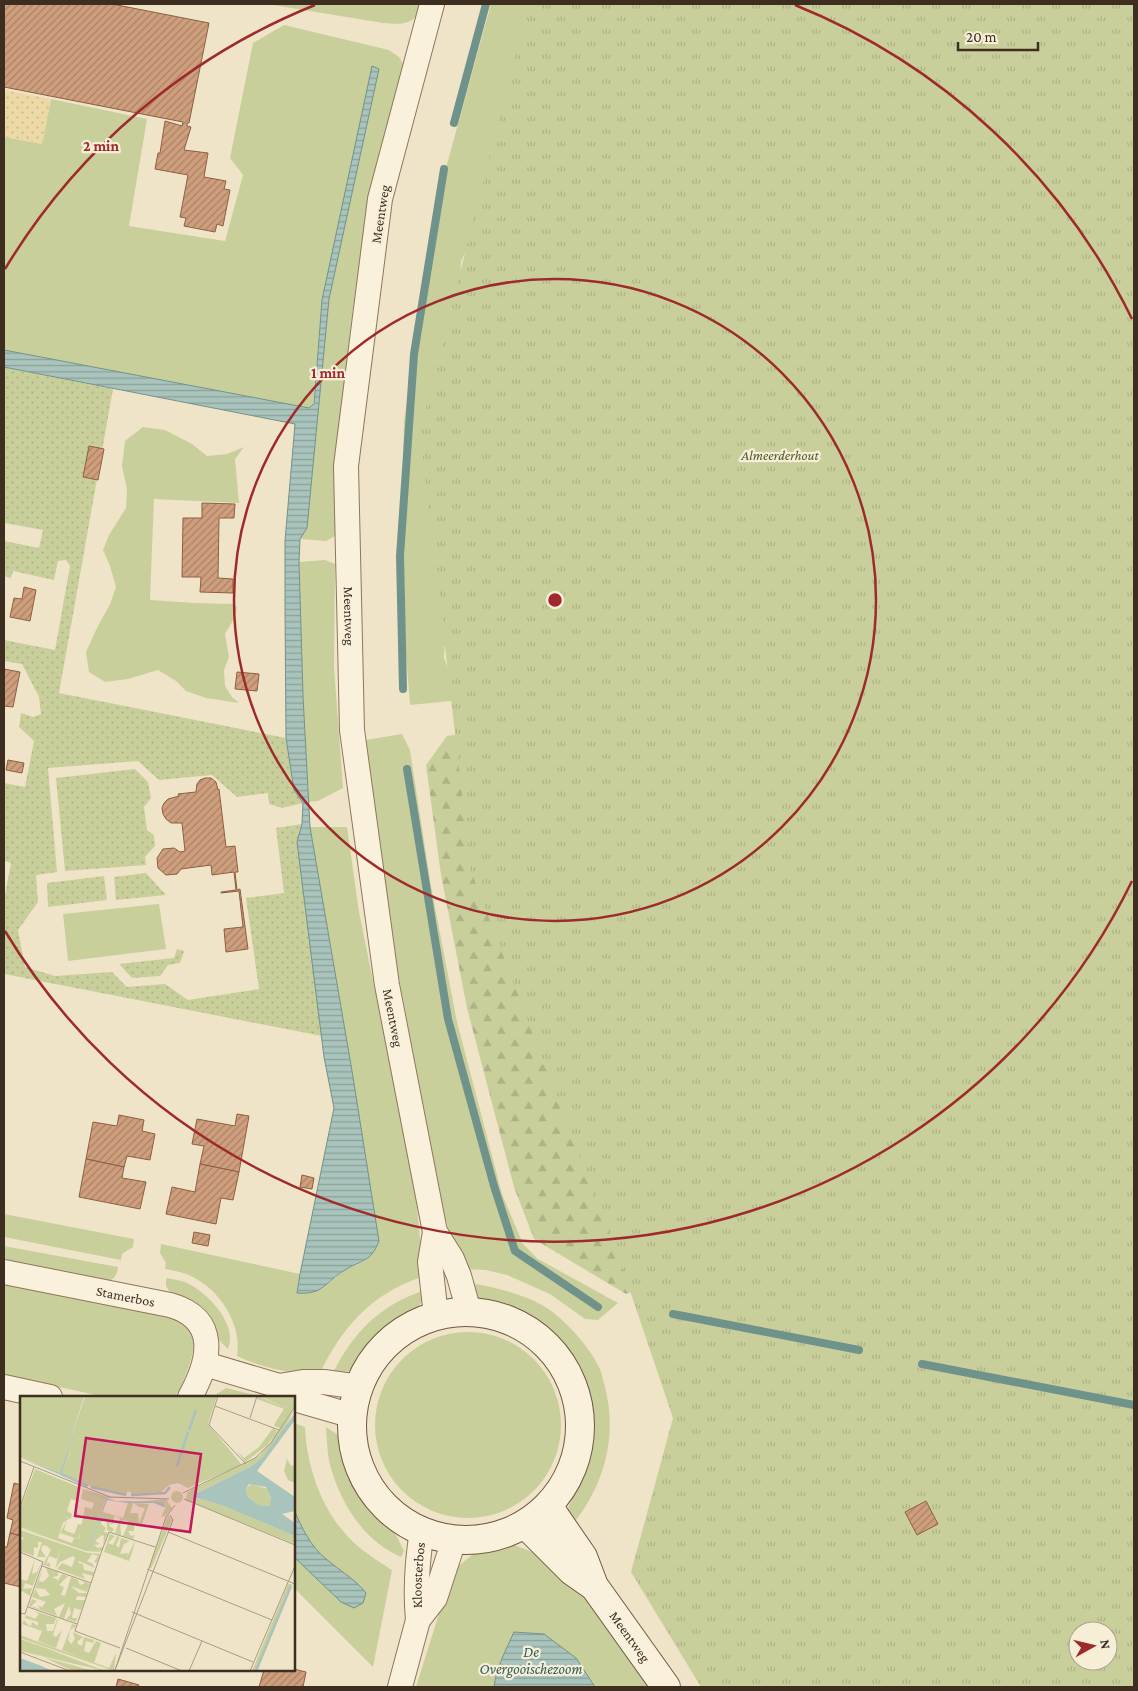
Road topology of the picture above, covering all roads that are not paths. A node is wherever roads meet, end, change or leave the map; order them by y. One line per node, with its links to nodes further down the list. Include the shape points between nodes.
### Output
1 (432, 4): 2 (street, Meentweg, via 380,199 346,466 352,730 387,985)
2 (435, 1232): 4 (street, Meentweg, via 452,1259); 5 (street, Meentweg, via 430,1262)
3 (4, 1272): 6 (street, Stamerbos, via 180,1308 198,1321 204,1331 207,1342)
4 (468, 1312): 5 (street); 15 (street, via 495,1316 520,1325 541,1340 559,1360 572,1383 580,1435 575,1460 564,1485)
5 (436, 1316): 9 (street, via 411,1326 389,1342 372,1363)
6 (205, 1364): 7 (street); 11 (street, Stamerbos)
7 (279, 1386): 9 (street, via 324,1382); 12 (street)
8 (4, 1387): 10 (street)
9 (360, 1387): 14 (street)
10 (45, 1396)
11 (190, 1396)
12 (295, 1396)
13 (295, 1396): 14 (street)
14 (353, 1416): 17 (street, via 353,1440 358,1463 368,1485 401,1520)
15 (548, 1506): 16 (street); 19 (street, Meentweg, via 583,1557)
16 (525, 1524): 18 (street, via 491,1538); 19 (street, Meentweg, via 572,1571)
17 (422, 1531): 18 (street); 20 (street, Kloosterbos, via 416,1568)
18 (454, 1540): 20 (street, Kloosterbos, via 435,1598)
19 (594, 1586): 22 (street, Meentweg)
20 (418, 1620): 21 (street, Kloosterbos)
21 (400, 1687)
22 (666, 1687)

